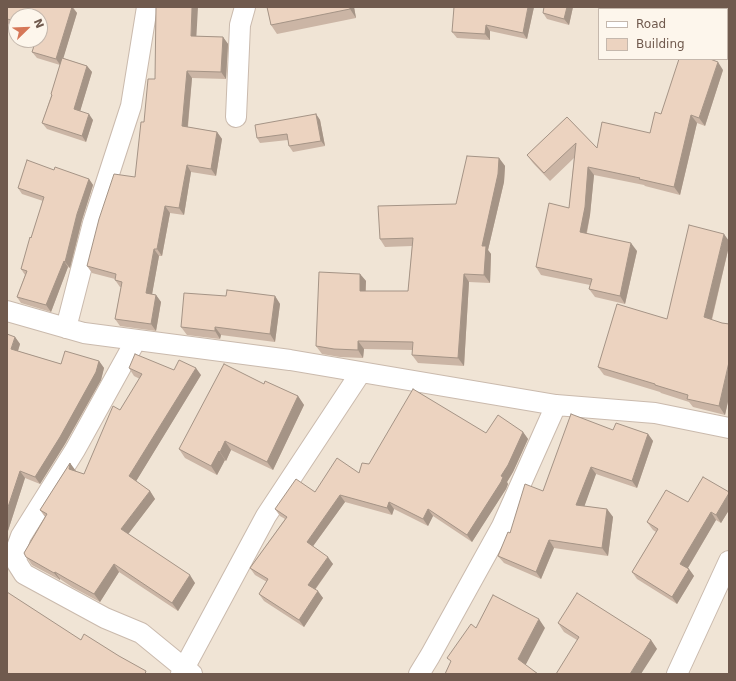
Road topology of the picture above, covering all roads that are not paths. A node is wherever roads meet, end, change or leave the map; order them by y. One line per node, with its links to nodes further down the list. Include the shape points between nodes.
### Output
1 (147, 7): 5 (street, via 131,106 93,223)
2 (245, 7): 3 (street, via 240,25)
3 (236, 117)
4 (7, 311): 5 (street)
5 (66, 328): 6 (street)
6 (136, 340): 7 (street); 11 (street, via 75,450 21,536)
7 (361, 372): 8 (street); 12 (street, via 266,516)
8 (556, 405): 9 (street, via 655,413); 13 (street, via 502,526)
9 (729, 428)
10 (729, 561): 14 (street)
11 (12, 569): 12 (street, via 105,618 141,633)
12 (186, 672)
13 (418, 674)
14 (677, 674)

